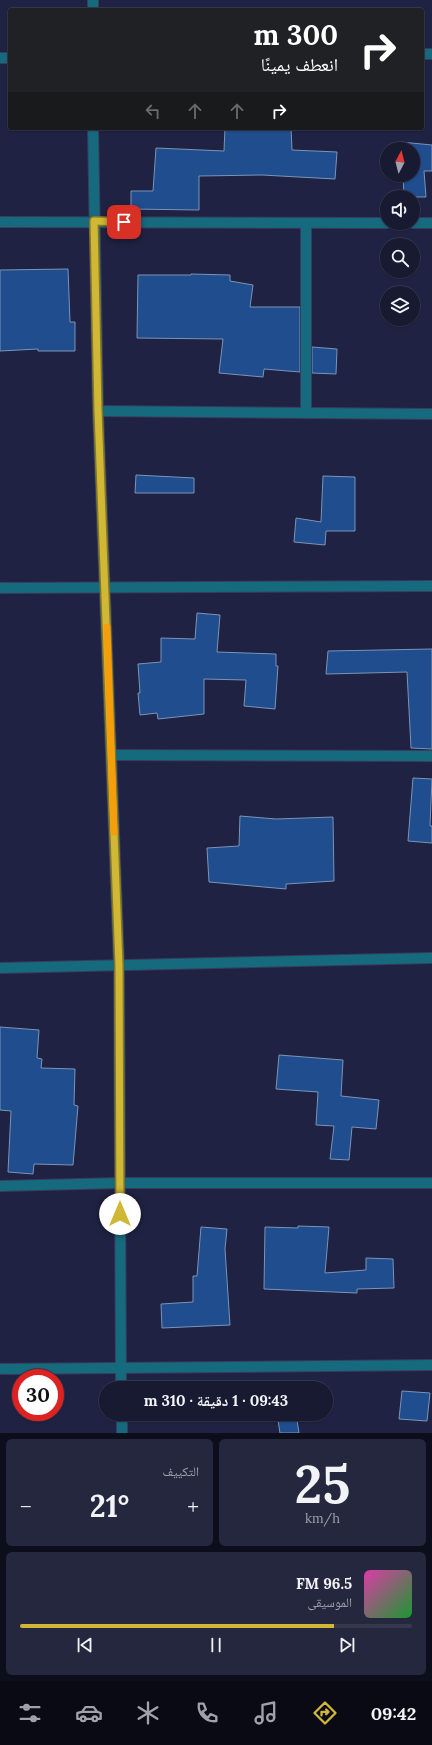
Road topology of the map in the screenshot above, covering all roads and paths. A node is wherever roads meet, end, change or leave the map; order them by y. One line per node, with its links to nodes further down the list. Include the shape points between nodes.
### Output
1 (93, 130): 2 (street)
2 (94, 221): 3 (street); 5 (street); 8 (street)
3 (0, 222)
4 (432, 222): 7 (street)
5 (306, 223): 6 (street); 9 (street)
6 (380, 223)
7 (420, 223)
8 (98, 411): 9 (street); 13 (street)
9 (306, 413): 10 (street)
10 (432, 414)
11 (432, 586): 13 (street)
12 (0, 588): 13 (street)
13 (106, 589): 14 (street)
14 (111, 755): 15 (street); 17 (street)
15 (432, 756)
16 (432, 958): 17 (street)
17 (119, 965): 18 (street); 20 (street)
18 (0, 968)
19 (432, 1182): 20 (street)
20 (120, 1183): 21 (street); 24 (street)
21 (0, 1186)
22 (432, 1365): 24 (street)
23 (0, 1369): 24 (street)
24 (121, 1369): 25 (street)
25 (121, 1381)
26 (122, 1421): 27 (street)
27 (122, 1433)

